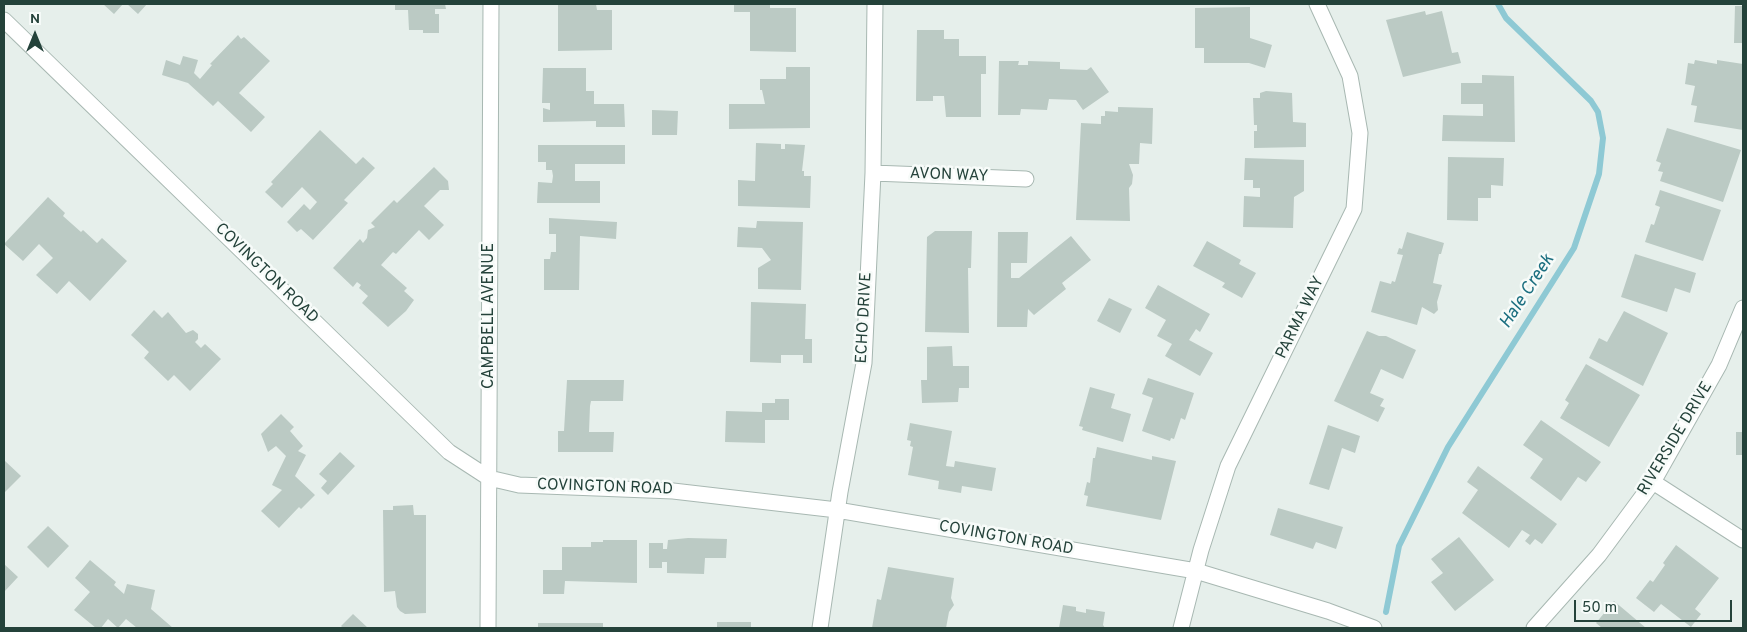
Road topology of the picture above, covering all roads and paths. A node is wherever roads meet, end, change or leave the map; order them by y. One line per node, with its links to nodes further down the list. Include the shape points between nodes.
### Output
1 (491, 4): 8 (street, CAMPBELL AVENUE)
2 (875, 4): 5 (street, ECHO DRIVE)
3 (1317, 4): 12 (street, PARMA WAY, via 1350,76 1360,133 1354,209 1228,466)
4 (4, 20): 8 (street, COVINGTON ROAD, via 450,452)
5 (872, 173): 6 (street, AVON WAY); 10 (street, ECHO DRIVE, via 864,363)
6 (1026, 179)
7 (1743, 308): 9 (street, RIVERSIDE DRIVE, via 1719,365)
8 (489, 478): 10 (street, COVINGTON ROAD, via 519,485 673,491); 13 (street, CAMPBELL AVENUE)
9 (1654, 482): 11 (street); 17 (street, RIVERSIDE DRIVE, via 1599,555)
10 (837, 510): 12 (street, COVINGTON ROAD); 14 (street, ECHO DRIVE)
11 (1743, 540)
12 (1196, 571): 15 (street, PARMA WAY); 16 (street, COVINGTON ROAD)
13 (488, 628)
14 (820, 628)
15 (1181, 628)
16 (1374, 628)
17 (1534, 628)

